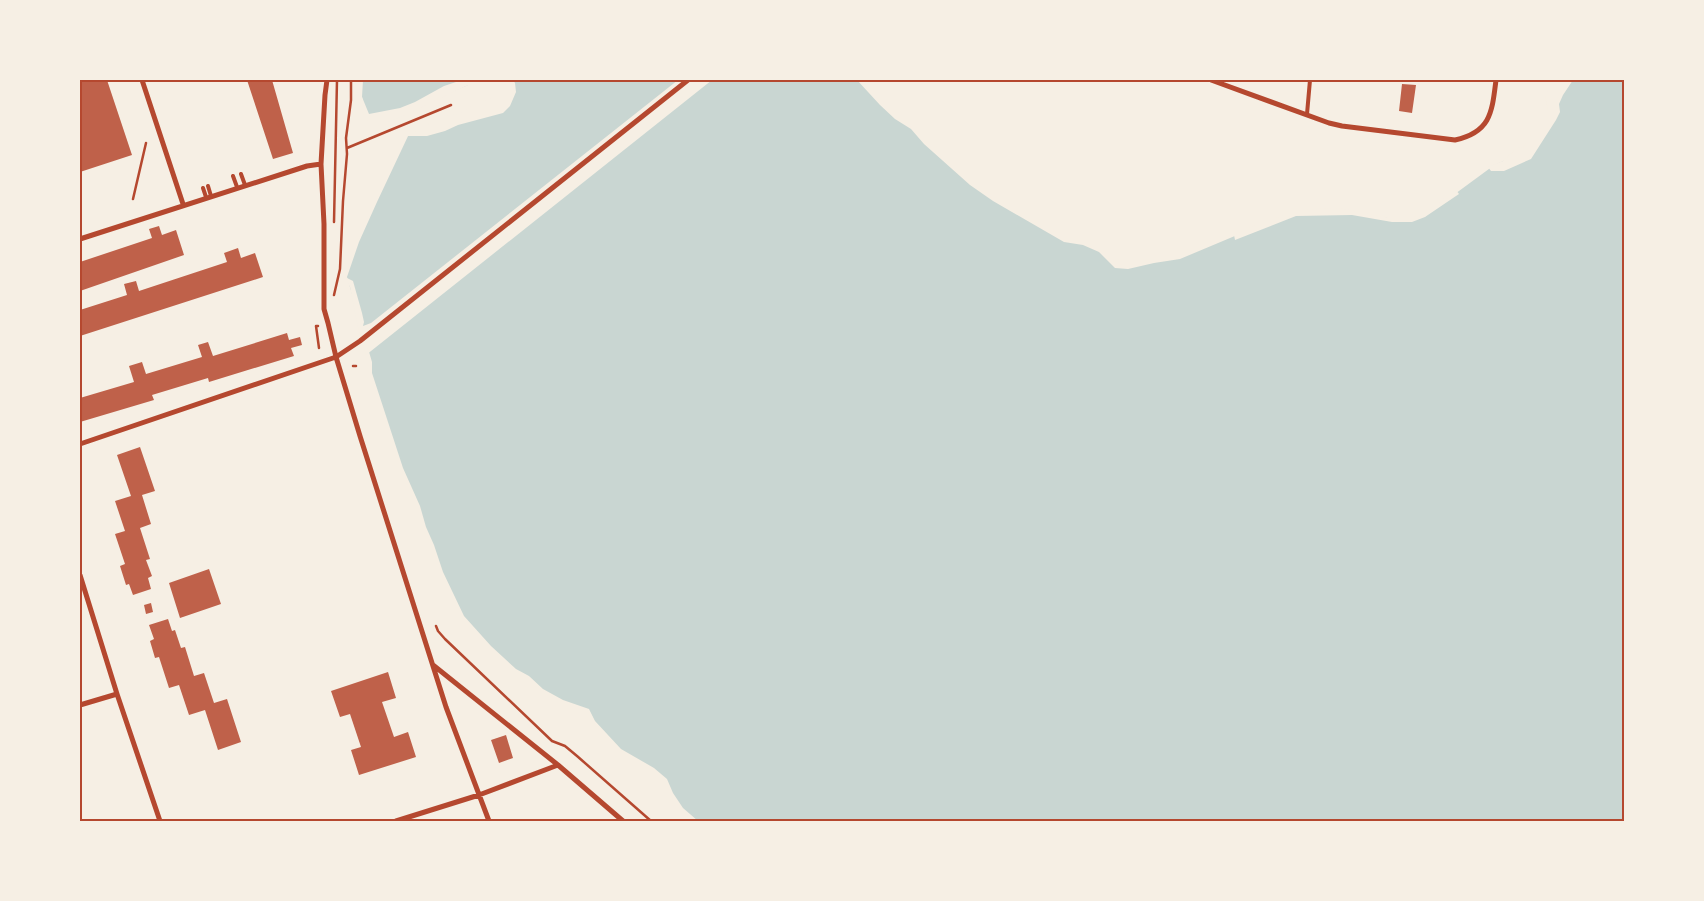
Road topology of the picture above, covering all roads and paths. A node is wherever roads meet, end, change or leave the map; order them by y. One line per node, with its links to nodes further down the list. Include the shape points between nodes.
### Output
1 (142, 80): 22 (street)
2 (328, 80): 13 (street)
3 (337, 80): 23 (path)
4 (350, 80): 12 (path)
5 (688, 80): 30 (street, via 360,342)
6 (1211, 80): 10 (street)
7 (1310, 80): 10 (lane)
8 (1496, 80): 10 (street, via 1493,109 1485,123 1467,138 1455,140 1342,126)
9 (451, 105): 12 (path)
10 (1307, 114)
11 (146, 143): 21 (path)
12 (347, 148): 26 (path, via 340,269)
13 (321, 164): 16 (street); 30 (street, via 324,309)
14 (241, 174): 16 (lane)
15 (233, 176): 18 (lane)
16 (245, 185): 18 (street)
17 (208, 186): 20 (lane)
18 (237, 187): 20 (street)
19 (203, 188): 20 (lane)
20 (209, 196): 22 (street)
21 (133, 199)
22 (184, 204): 24 (street)
23 (334, 231)
24 (80, 239)
25 (333, 280): 26 (path)
26 (333, 297): 27 (path)
27 (334, 302)
28 (318, 326): 29 (path)
29 (319, 348)
30 (336, 357): 31 (street); 34 (street)
31 (80, 444)
32 (80, 575): 35 (street)
33 (436, 626): 43 (path, via 445,639 552,741 565,746)
34 (433, 665): 37 (street); 38 (street)
35 (116, 694): 36 (street); 39 (street)
36 (80, 704)
37 (558, 765): 38 (street); 42 (street)
38 (479, 794): 40 (street); 41 (street)
39 (160, 821)
40 (396, 821)
41 (489, 821)
42 (623, 821)
43 (651, 821)

